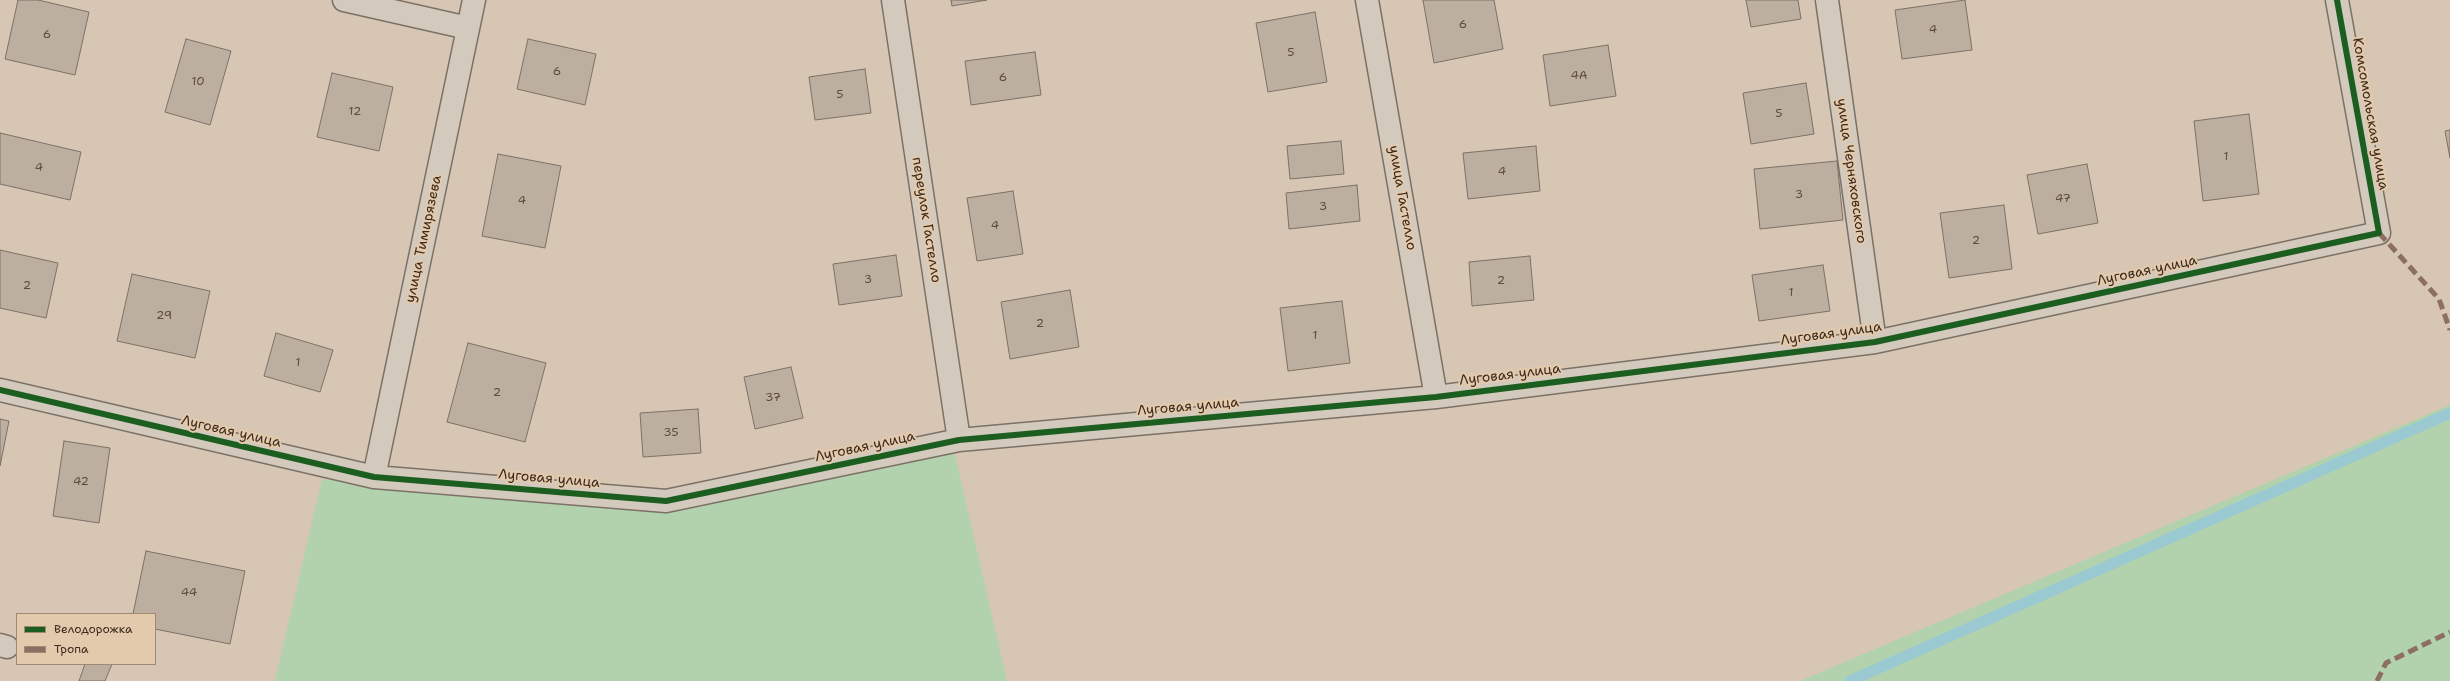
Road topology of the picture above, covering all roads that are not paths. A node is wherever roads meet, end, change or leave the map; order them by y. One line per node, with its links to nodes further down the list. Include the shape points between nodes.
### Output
1 (344, 0): 7 (street)
2 (474, 0): 7 (street, улица Тимирязева)
3 (893, 0): 12 (street, переулок Гастелло)
4 (1367, 0): 11 (street, улица Гастелло)
5 (1827, 0): 9 (street, улица Черняховского)
6 (2337, 0): 8 (street, Комсомольская улица)
7 (468, 28): 13 (street, улица Тимирязева)
8 (2379, 233): 9 (street, Луговая улица)
9 (1874, 342): 11 (street, Луговая улица)
10 (0, 390): 13 (street, Луговая улица)
11 (1436, 397): 12 (street, Луговая улица)
12 (959, 440): 13 (street, Луговая улица, via 666,500)
13 (374, 477)

